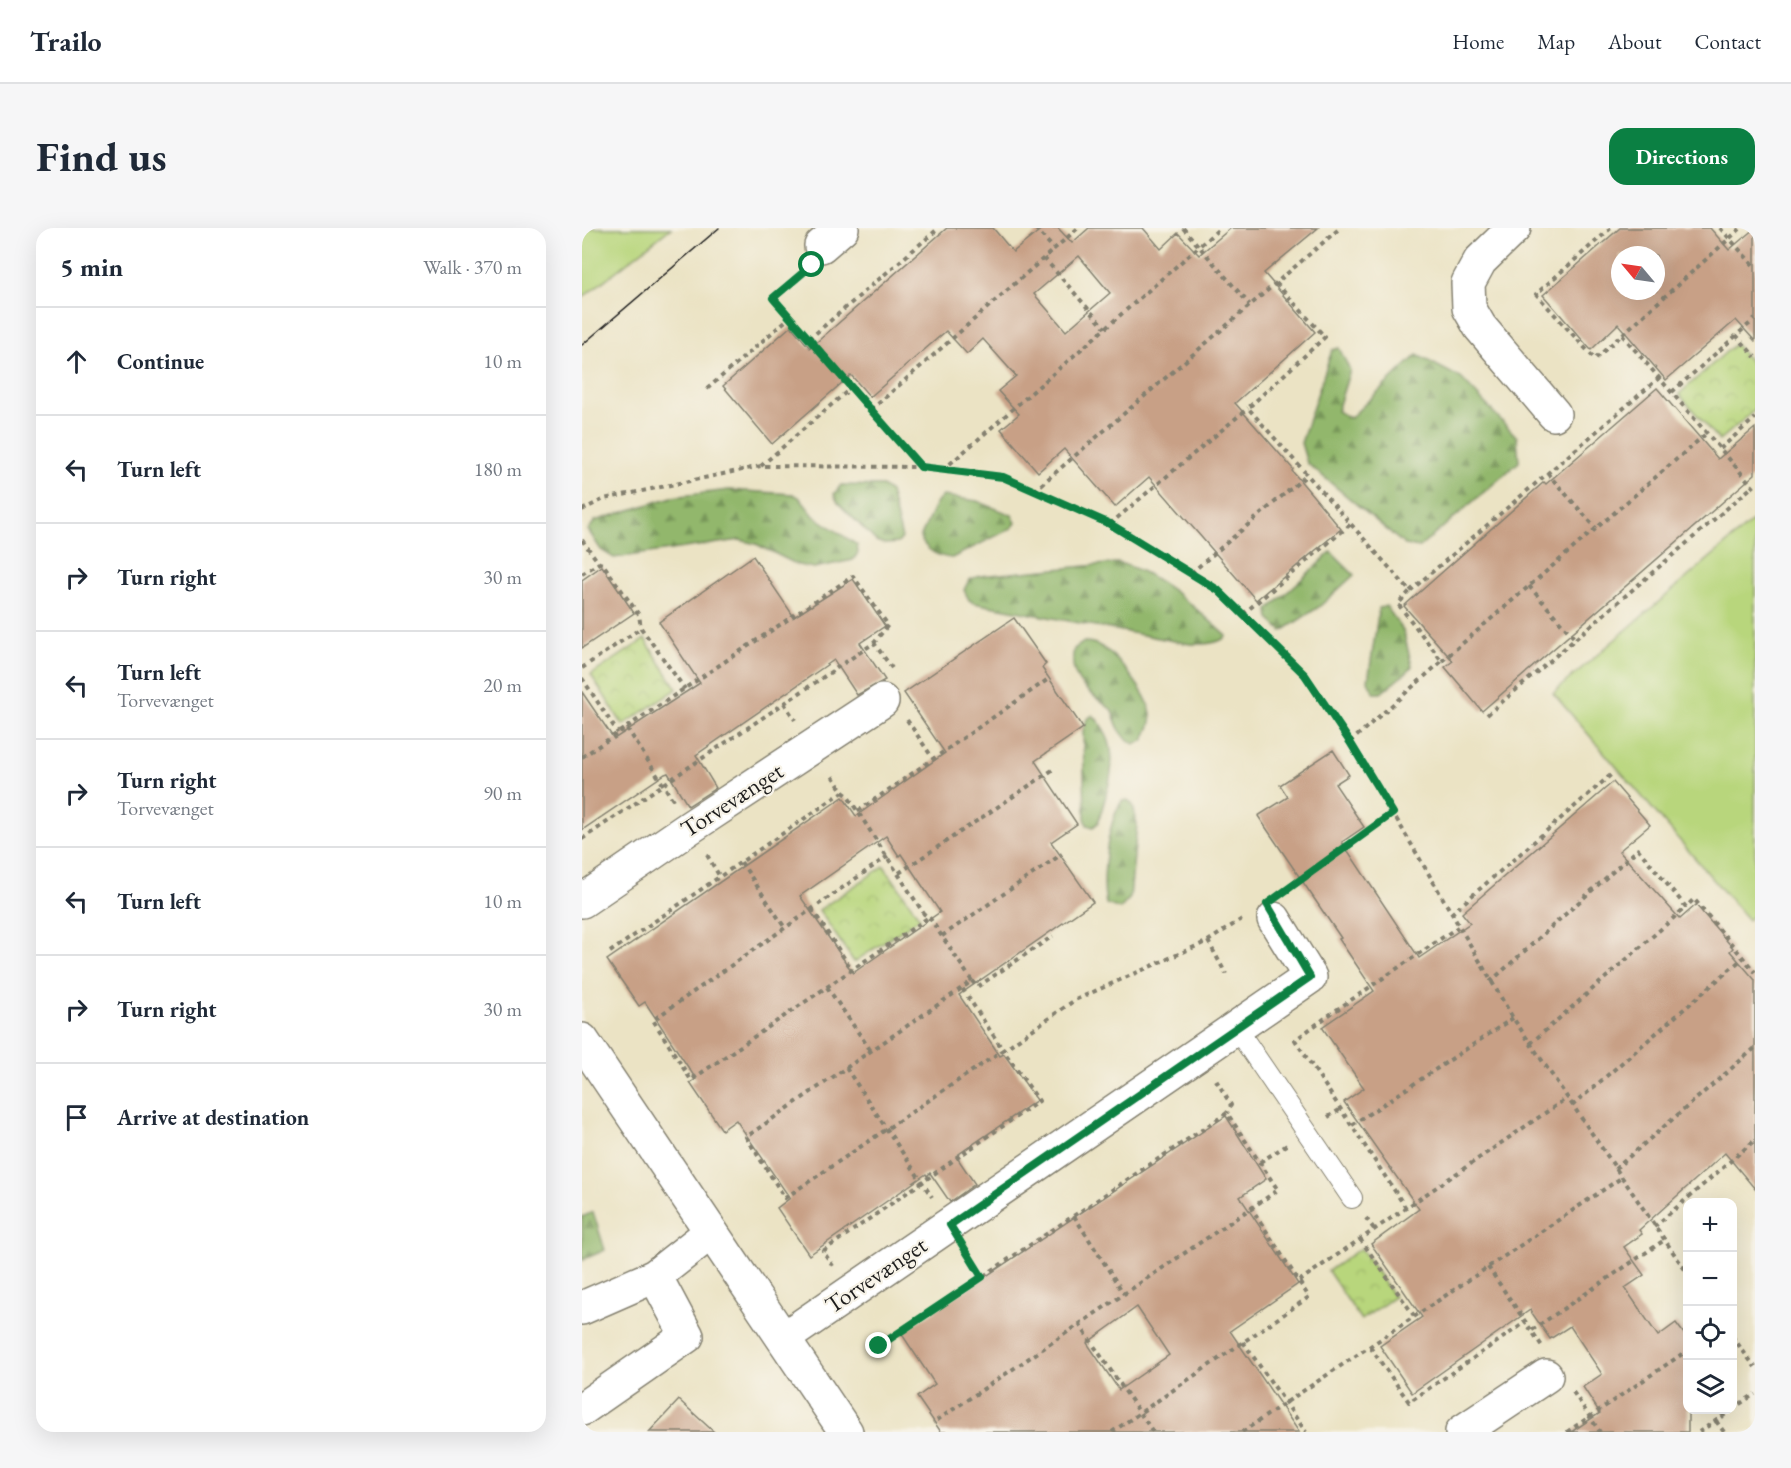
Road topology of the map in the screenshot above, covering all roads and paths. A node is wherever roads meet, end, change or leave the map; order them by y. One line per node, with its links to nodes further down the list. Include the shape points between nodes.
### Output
1 (939, 228): 24 (path)
2 (1035, 228): 14 (path)
3 (1078, 228): 14 (path)
4 (1183, 228): 13 (path)
5 (1220, 228): 13 (path)
6 (1340, 228): 17 (path)
7 (1514, 228): 32 (street, via 1480,261 1468,283 1469,308 1480,327)
8 (1611, 228): 22 (path, via 1536,294 1595,359)
9 (1720, 228): 12 (path)
10 (1741, 228): 12 (path)
11 (831, 237): 19 (path, via 812,265 773,298)
12 (1730, 239): 16 (path); 22 (path)
13 (1199, 246): 18 (path); 21 (path)
14 (1054, 249): 15 (path)
15 (1044, 258): 21 (path); 31 (path)
16 (1755, 267)
17 (1276, 283): 18 (path); 30 (path, via 1325,337)
18 (1250, 305): 42 (path)
19 (790, 317): 24 (path); 28 (path)
20 (1755, 319): 23 (path)
21 (1105, 328): 38 (path)
22 (1622, 335): 26 (path)
23 (1736, 335): 25 (path); 29 (path)
24 (809, 339): 27 (path)
25 (1755, 357)
26 (1659, 378): 29 (path); 39 (path)
27 (852, 387): 31 (path); 36 (path)
28 (707, 389)
29 (1672, 392): 34 (path)
30 (1248, 408): 40 (path); 44 (path)
31 (871, 410): 37 (path)
32 (1554, 414)
33 (1755, 418): 35 (path)
34 (1707, 433): 35 (path); 46 (path)
35 (1720, 449): 41 (path)
36 (761, 466): 37 (path); 43 (path, via 604,499)
37 (921, 467): 38 (path)
38 (943, 470): 42 (path, via 1003,477)
39 (1547, 474): 46 (path); 52 (path)
40 (1307, 475): 45 (path); 49 (path)
41 (1754, 488): 55 (path)
42 (1034, 491): 44 (path)
43 (582, 510)
44 (1110, 524): 49 (path)
45 (1351, 524): 52 (path); 53 (path)
46 (1596, 528): 51 (path)
47 (582, 540): 48 (path)
48 (599, 562): 50 (path); 54 (path, via 639,615)
49 (1191, 573): 53 (path, via 1218,590)
50 (582, 574)
51 (1529, 586): 55 (path); 57 (path)
52 (1410, 591): 57 (path, via 1398,603)
53 (1243, 614): 66 (path, via 1305,675)
54 (641, 628): 58 (path); 61 (path)
55 (1575, 640): 64 (path)
56 (874, 643): 61 (path, via 888,625 854,576)
57 (1442, 661): 66 (path)
58 (582, 668)
59 (582, 678): 65 (path)
60 (1047, 680): 72 (path)
61 (686, 689): 65 (path)
62 (882, 701): 67 (street, Torvevænget)
63 (784, 703): 67 (path)
64 (1487, 715)
65 (618, 733): 68 (path)
66 (1350, 742): 73 (path)
67 (812, 747): 71 (path); 78 (street, Torvevænget)
68 (582, 757)
69 (1054, 769): 77 (path)
70 (1613, 773): 82 (path)
71 (843, 792): 72 (path); 76 (path)
72 (858, 811): 75 (path)
73 (1393, 813): 81 (path); 82 (path)
74 (1062, 854): 86 (path)
75 (888, 856): 77 (path); 80 (path)
76 (741, 862): 85 (path); 89 (path)
77 (899, 873): 83 (path)
78 (582, 901)
79 (1686, 907): 90 (path, via 1694,899); 95 (path, via 1638,849); 101 (path)
80 (812, 909): 85 (path); 91 (path)
81 (1270, 911): 88 (path); 99 (street, Torvevænget, via 1310,977)
82 (1451, 914): 84 (path)
83 (929, 917): 86 (path); 91 (path)
84 (1458, 927): 95 (path); 108 (path, via 1295,1040)
85 (785, 928): 96 (path, via 653,1020 691,1080)
86 (942, 936): 94 (path)
87 (1053, 936): 94 (path, via 977,987)
88 (1208, 941): 93 (path); 103 (path, via 1075,1000)
89 (610, 952)
90 (1743, 958): 92 (path); 107 (path)
91 (852, 970): 96 (path)
92 (1755, 972)
93 (1226, 974)
94 (972, 981): 97 (path)
95 (1490, 982): 98 (path)
96 (827, 987): 104 (path)
97 (962, 988): 103 (path); 104 (path)
98 (1513, 1018): 101 (path); 108 (path)
99 (1236, 1028): 114 (lane); 118 (street, Torvevænget)
100 (582, 1040): 120 (street)
101 (1530, 1044): 106 (path)
102 (1755, 1048): 111 (path)
103 (1003, 1050): 109 (path); 113 (path, via 1039,1101)
104 (872, 1051): 105 (path)
105 (846, 1068): 109 (path); 109 (path, via 746,1137 785,1198)
106 (1567, 1098): 107 (path); 115 (path)
107 (1572, 1106): 111 (path)
108 (1352, 1125): 115 (path)
109 (887, 1129): 113 (path)
110 (1755, 1140): 119 (path)
111 (1615, 1169): 112 (path)
112 (1621, 1178): 119 (path); 130 (path)
113 (923, 1183): 118 (path); 127 (path, via 823,1251)
114 (1352, 1198)
115 (1406, 1208): 121 (path)
116 (1252, 1209): 117 (path, via 1278,1190 1227,1113); 126 (path); 128 (path)
117 (1074, 1216): 125 (path); 128 (path)
118 (950, 1225): 125 (path); 127 (street, Torvevænget)
119 (1654, 1227): 122 (path)
120 (711, 1232): 124 (street); 134 (street)
121 (1360, 1239): 126 (path); 130 (path)
122 (1663, 1241): 123 (path); 133 (path)
123 (1683, 1267)
124 (655, 1276): 129 (street); 145 (street, via 687,1336)
125 (982, 1277): 137 (path)
126 (1299, 1281): 135 (path, via 1309,1297)
127 (852, 1291): 134 (street, Torvevænget)
128 (1124, 1294): 132 (path)
129 (582, 1308)
130 (1415, 1317): 138 (path)
131 (1526, 1322): 138 (path, via 1409,1401)
132 (1079, 1324): 146 (path); 149 (path)
133 (1532, 1330)
134 (784, 1338): 150 (street)
135 (1243, 1342): 143 (path); 146 (path)
136 (1737, 1343): 140 (path)
137 (879, 1346)
138 (1370, 1347): 143 (path)
139 (1683, 1353): 156 (path)
140 (1755, 1367)
141 (1546, 1376): 155 (street)
142 (1755, 1394): 144 (path)
143 (1286, 1402): 153 (path); 154 (path)
144 (1737, 1406)
145 (582, 1409)
146 (1140, 1413): 151 (path); 152 (path)
147 (1725, 1414): 148 (path)
148 (1716, 1420): 157 (path); 158 (path)
149 (933, 1423)
150 (846, 1432)
151 (1112, 1432)
152 (1153, 1432)
153 (1242, 1432)
154 (1306, 1432)
155 (1462, 1432)
156 (1567, 1432)
157 (1699, 1432)
158 (1724, 1432)

